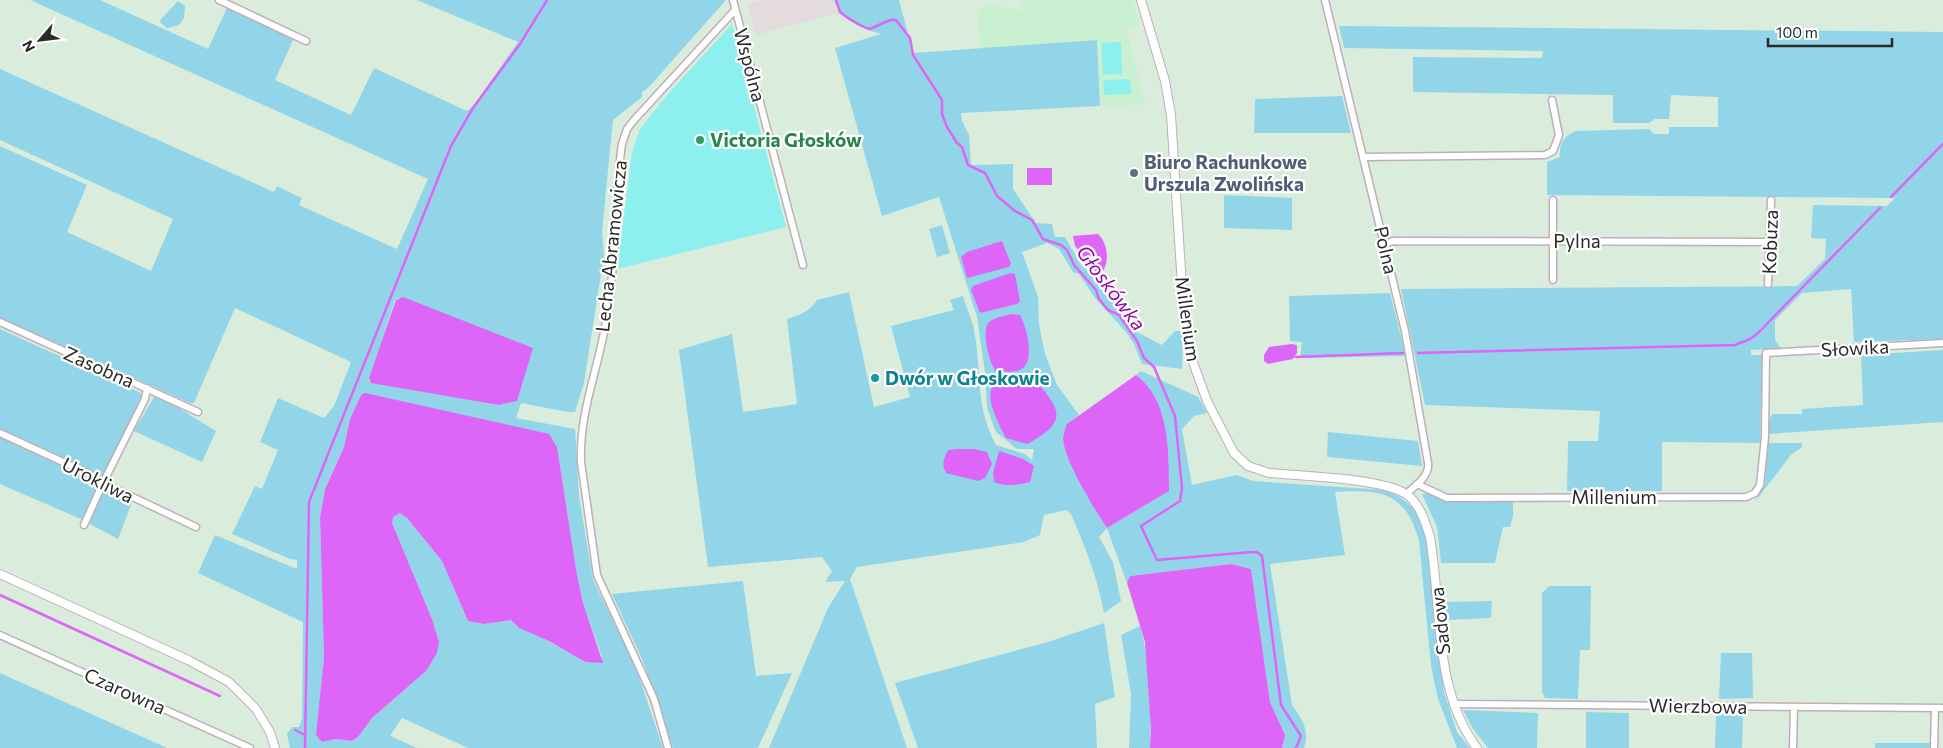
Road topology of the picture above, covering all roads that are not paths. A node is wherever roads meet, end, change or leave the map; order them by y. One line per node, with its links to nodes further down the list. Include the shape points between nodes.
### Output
1 (219, 0): 6 (street)
2 (732, 0): 5 (street)
3 (1141, 0): 25 (street, Millenium, via 1165,81 1171,115 1182,284 1191,352 1200,385 1226,440 1240,460 1258,471 1378,484)
4 (1325, 0): 8 (street, Polna)
5 (735, 10): 14 (street, Wspólna); 36 (street, Lecha Abramowicza, via 627,129 619,166 606,326 582,423 581,462 597,575 654,699)
6 (306, 41)
7 (1552, 100): 8 (street, via 1559,135 1553,151 1540,156)
8 (1363, 157): 13 (street, Polna)
9 (1553, 200): 11 (street)
10 (1771, 200): 12 (street, Kobuza)
11 (1553, 240): 12 (street, Pylna); 13 (street, Pylna, via 1393,241); 15 (street)
12 (1770, 242): 16 (street, Kobuza)
13 (1385, 244): 24 (street, Polna, via 1405,331 1429,469)
14 (803, 265)
15 (1553, 280)
16 (1768, 284)
17 (0, 322): 19 (street, Zasobna)
18 (1943, 343): 22 (street, Słowika, via 1766,353)
19 (147, 388): 20 (street, Zasobna); 23 (street, via 145,399)
20 (198, 412)
21 (0, 433): 23 (street, Urokliwa)
22 (1765, 437): 24 (street, Millenium, via 1760,485 1754,493 1740,498 1447,498)
23 (103, 483): 26 (street); 27 (street, Urokliwa)
24 (1417, 484): 25 (street, Polna)
25 (1406, 494): 30 (street, Sadowa, via 1421,512 1430,537 1446,675)
26 (84, 526)
27 (196, 528)
28 (0, 574): 35 (street, via 188,660 228,682 256,709 270,732)
29 (0, 635): 34 (street, Czarowna)
30 (1453, 704): 31 (street, Wierzbowa); 37 (street, Sadowa, via 1463,728)
31 (1794, 707): 32 (street, Wierzbowa); 38 (street)
32 (1935, 708): 33 (street, Wierzbowa); 39 (street)
33 (1943, 708)
34 (250, 748)
35 (275, 748)
36 (668, 748)
37 (1477, 748)
38 (1793, 748)
39 (1934, 748)

